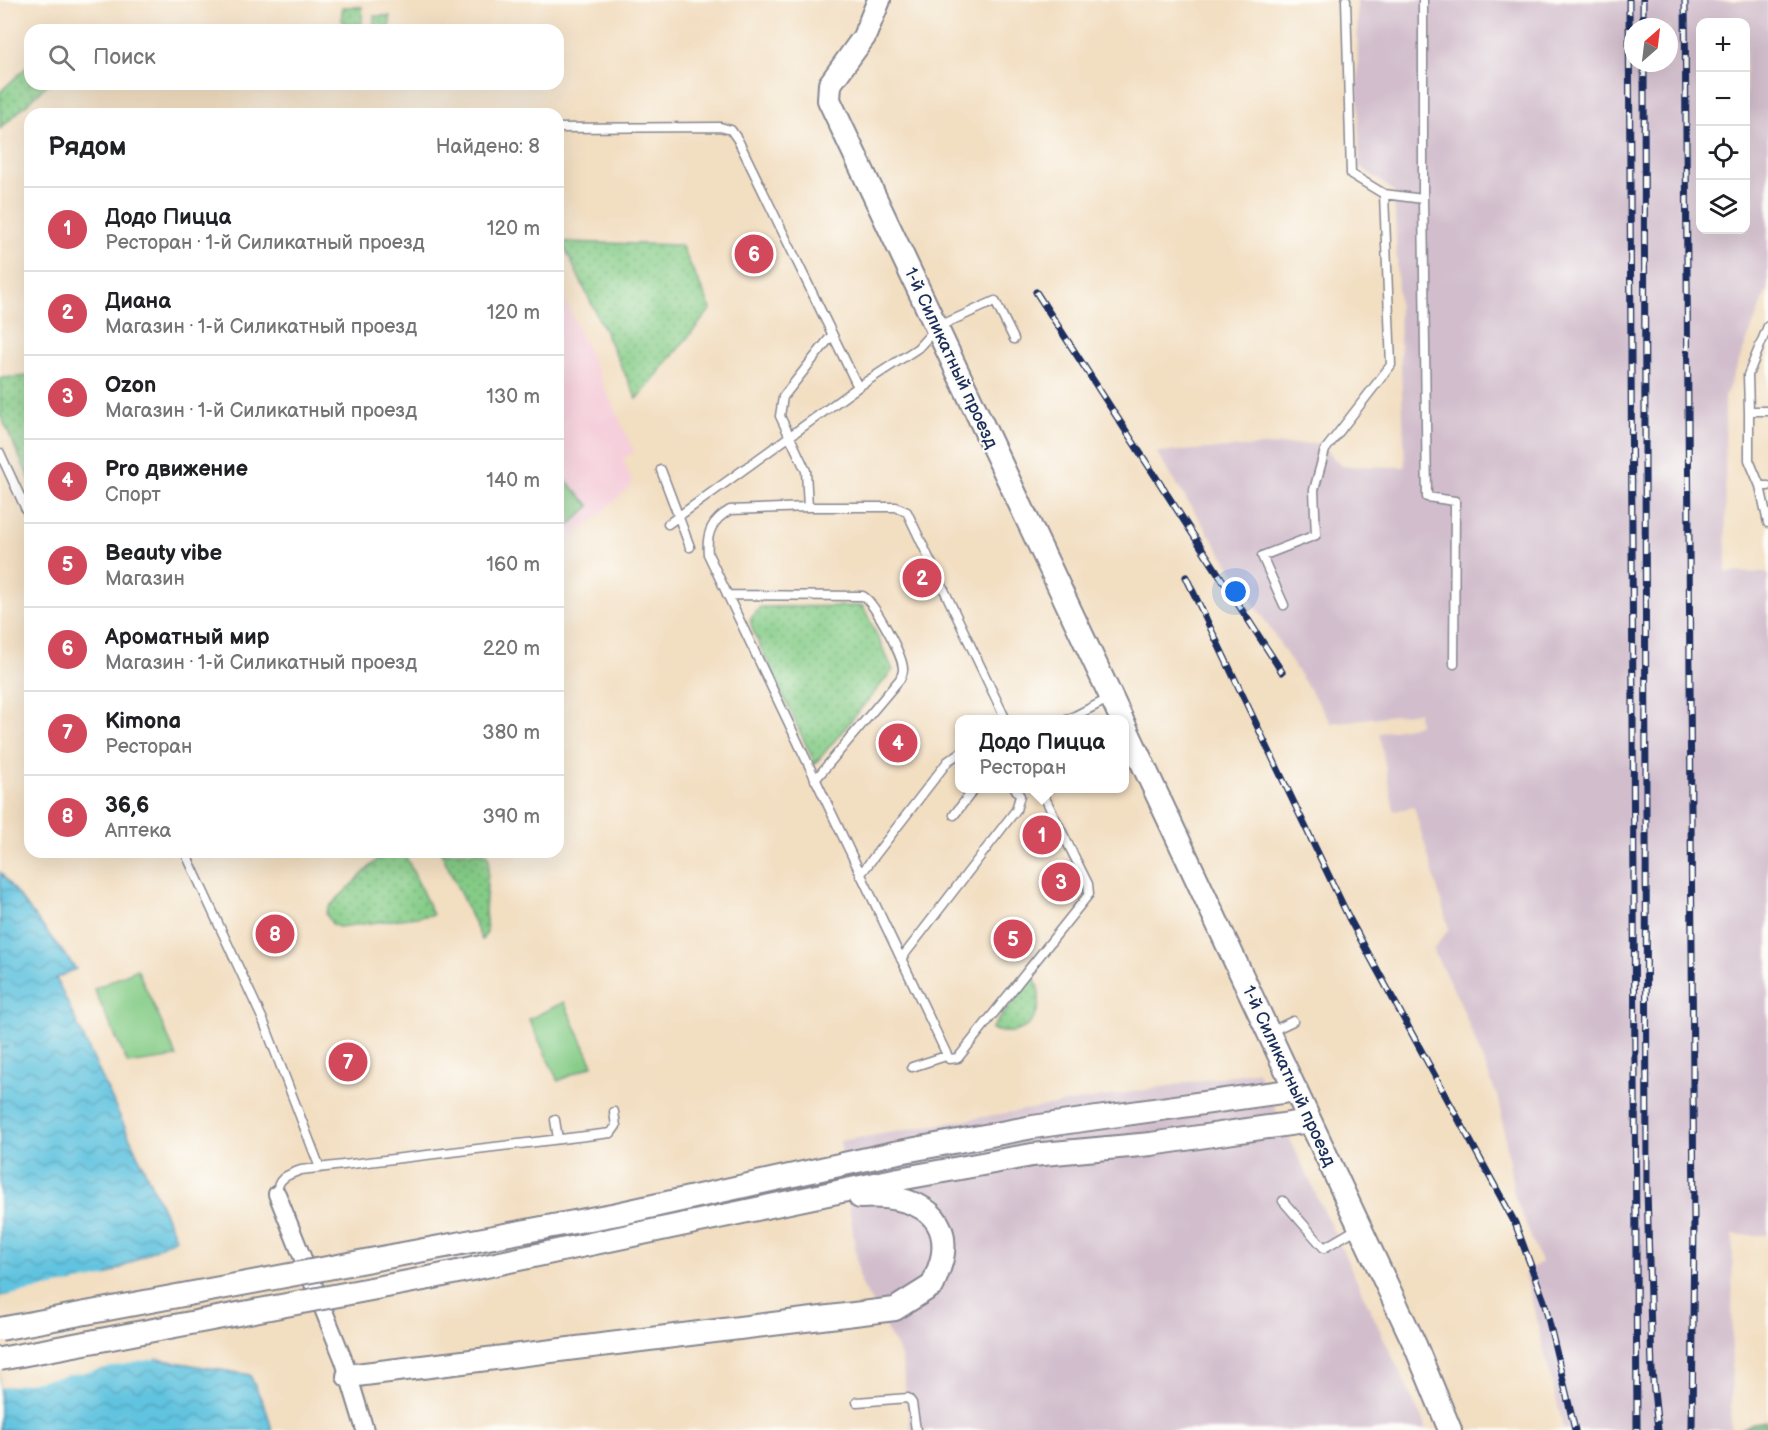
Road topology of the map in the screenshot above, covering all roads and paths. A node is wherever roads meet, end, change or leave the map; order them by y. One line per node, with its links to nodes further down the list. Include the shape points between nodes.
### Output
1 (879, 0): 8 (street, 1-й Силикатный проезд, via 864,38 830,84 829,100)
2 (1346, 0): 5 (lane, via 1351,174)
3 (1423, 0): 6 (lane)
4 (564, 128): 9 (lane, via 731,130)
5 (1384, 194): 6 (lane); 25 (lane, via 1391,365 1325,450 1314,490 1316,535 1262,556)
6 (1423, 199): 26 (lane, via 1427,497 1455,501)
7 (1768, 326): 12 (lane, via 1749,375)
8 (937, 327): 10 (lane, via 995,301); 11 (lane, via 918,348); 27 (street, 1-й Силикатный проезд)
9 (832, 335): 11 (lane); 14 (lane, via 783,397 780,416)
10 (1014, 339)
11 (858, 387): 14 (lane)
12 (1749, 411): 13 (lane); 17 (lane, via 1749,460)
13 (1768, 411)
14 (790, 436): 19 (lane, via 806,471); 20 (lane)
15 (0, 453): 18 (lane)
16 (661, 470): 20 (lane)
17 (1764, 486): 21 (lane)
18 (24, 505)
19 (808, 507): 24 (lane, via 743,507 730,510 714,522 707,540 708,554); 28 (lane, via 896,507 907,512)
20 (678, 516): 22 (lane); 23 (lane)
21 (1768, 523)
22 (668, 524)
23 (690, 547)
24 (727, 595): 33 (lane); 33 (lane, via 863,596 876,608 903,673)
25 (1284, 605)
26 (1454, 664)
27 (1112, 697): 29 (lane); 30 (street, 1-й Силикатный проезд)
28 (1004, 715)
29 (1077, 715)
30 (1120, 715)
31 (1129, 732): 42 (street, 1-й Силикатный проезд)
32 (955, 756): 39 (lane)
33 (815, 780): 39 (lane)
34 (972, 793): 37 (lane)
35 (1018, 793): 40 (lane, via 1016,810)
36 (1042, 793): 43 (lane, via 1088,884 1089,894 958,1058)
37 (954, 815)
38 (188, 858): 50 (lane, via 263,1020)
39 (860, 875): 40 (lane)
40 (901, 959): 43 (lane)
41 (1293, 1021): 42 (lane)
42 (1270, 1032): 45 (street, 1-й Силикатный проезд)
43 (946, 1056): 44 (lane)
44 (912, 1067)
45 (1296, 1090): 48 (street, 1-й Силикатный проезд); 55 (street, bridge, via 1033,1126 617,1214)
46 (614, 1112): 49 (lane, via 616,1126 611,1133)
47 (555, 1120): 49 (lane)
48 (1310, 1121): 52 (street, via 1151,1144 1032,1155); 54 (street, 1-й Силикатный проезд)
49 (558, 1139): 50 (lane)
50 (320, 1168): 51 (lane, via 289,1174 277,1185)
51 (277, 1194): 57 (street)
52 (799, 1201): 56 (street, bridge, via 429,1278); 57 (street, via 870,1196 902,1198 922,1205 939,1227 944,1252 933,1285 895,1309)
53 (1283, 1201): 54 (lane, via 1324,1248)
54 (1359, 1228): 61 (street, 1-й Силикатный проезд, via 1415,1345)
55 (0, 1329)
56 (0, 1359)
57 (348, 1376): 59 (street)
58 (857, 1402): 60 (lane, via 908,1398)
59 (365, 1430)
60 (916, 1430)
61 (1450, 1430)

